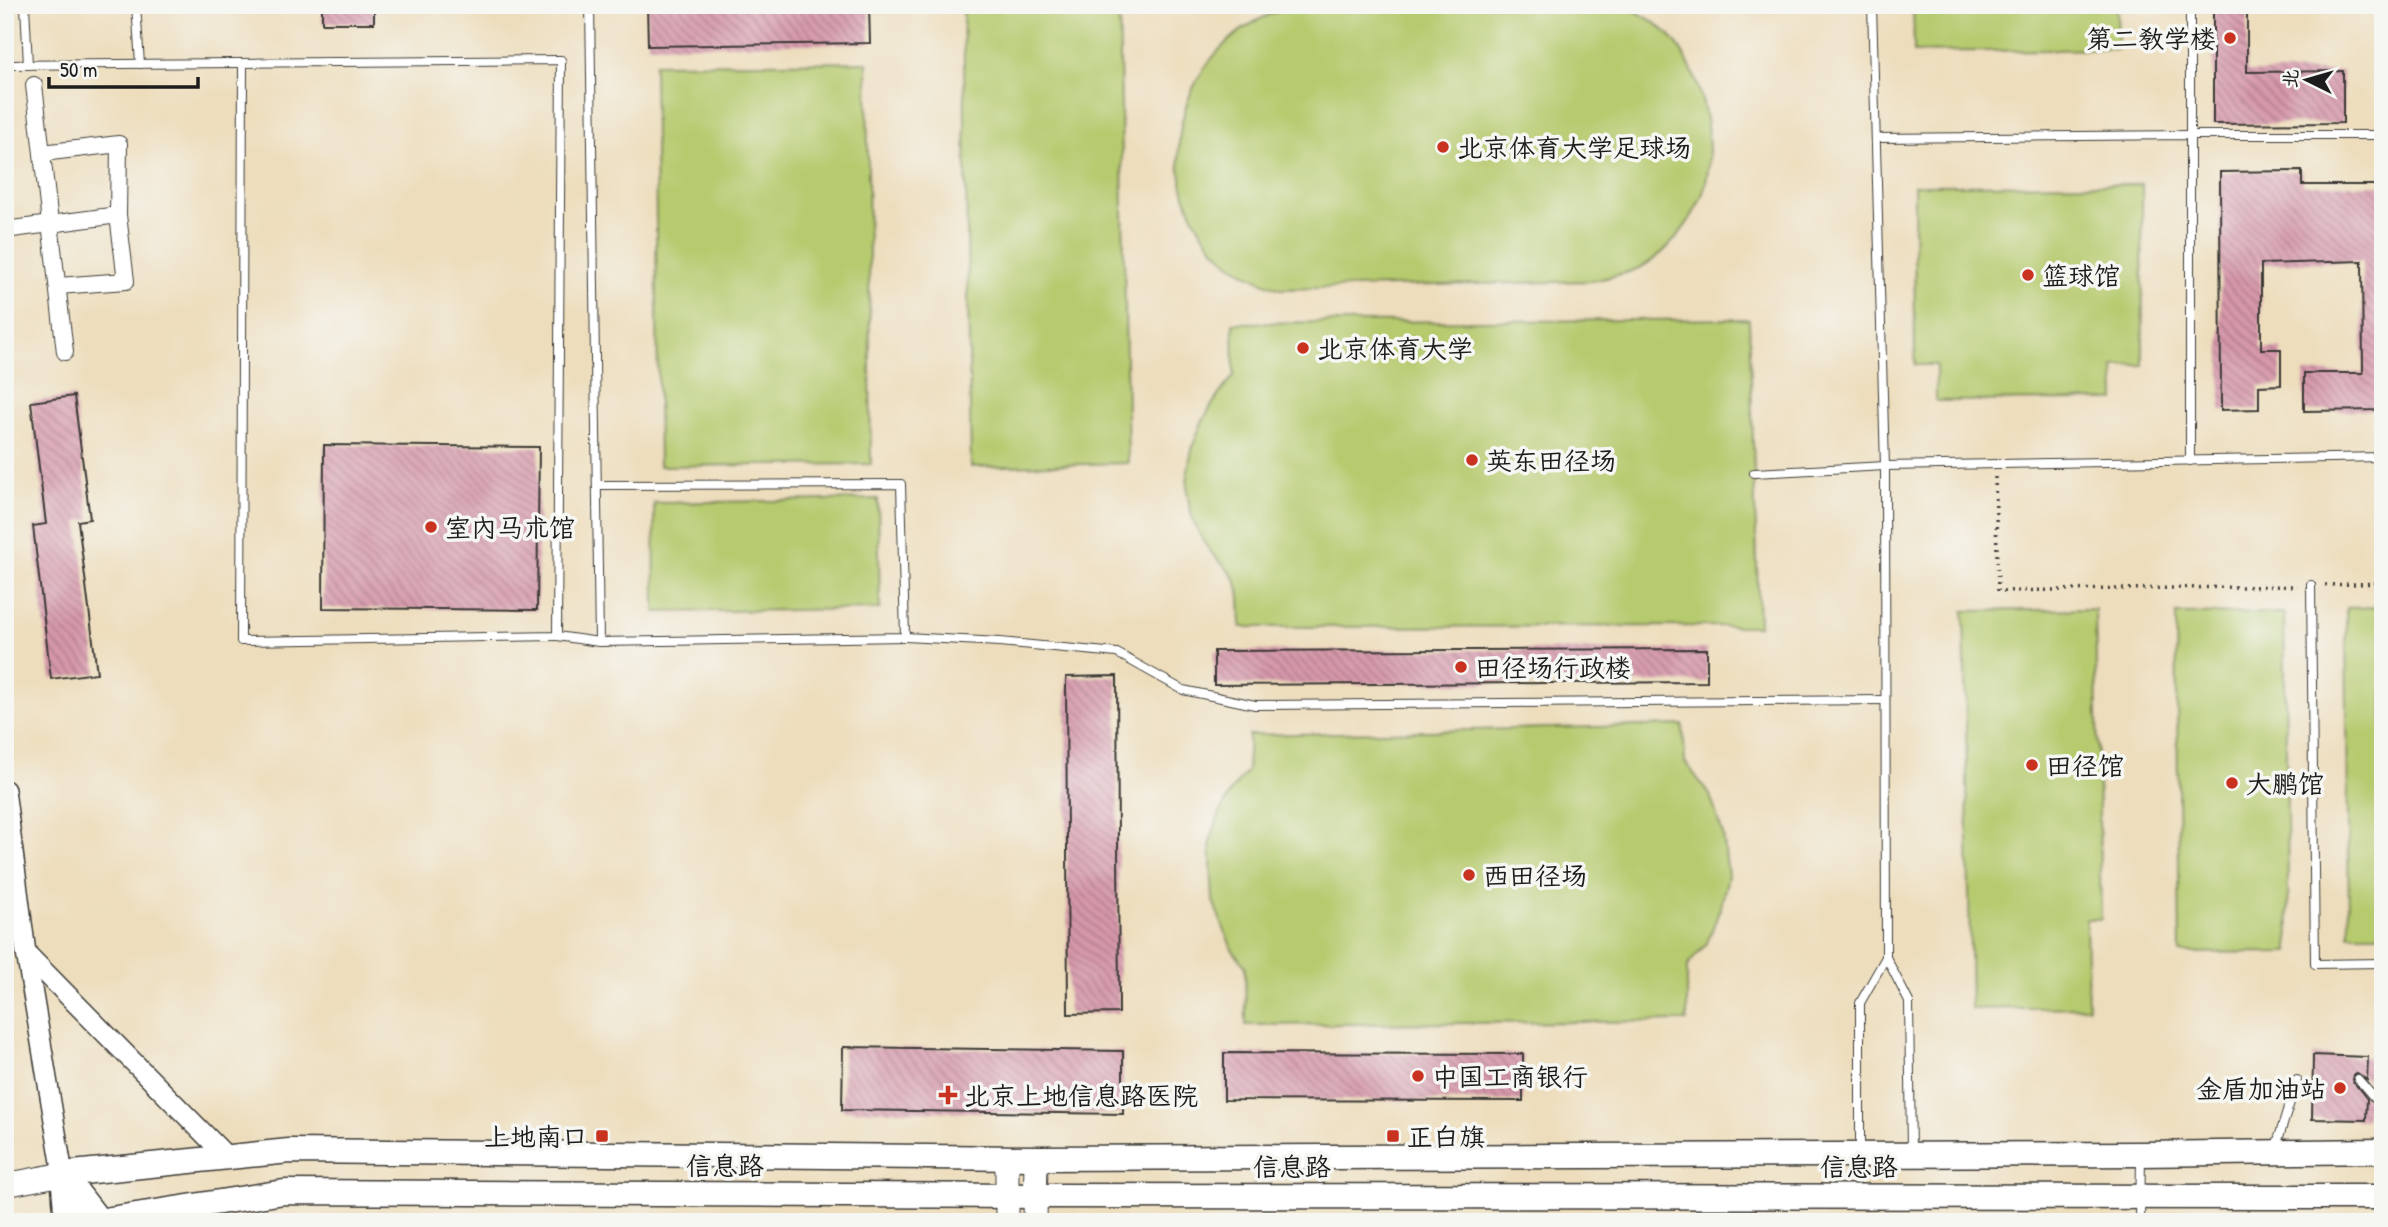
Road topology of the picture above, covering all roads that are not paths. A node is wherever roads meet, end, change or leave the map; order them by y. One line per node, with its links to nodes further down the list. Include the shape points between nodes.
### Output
1 (24, 5): 9 (lane)
2 (136, 5): 7 (lane)
3 (590, 5): 24 (lane)
4 (1872, 5): 13 (lane)
5 (2190, 5): 11 (lane)
6 (243, 63): 7 (lane); 26 (lane, via 561,60); 26 (lane, via 241,641)
7 (140, 64): 9 (lane)
8 (5, 65): 9 (lane)
9 (28, 65)
10 (34, 85): 14 (street)
11 (2190, 135): 12 (lane); 13 (lane); 21 (lane)
12 (2383, 135)
13 (1876, 138): 22 (lane)
14 (42, 153): 15 (street, via 119,144); 16 (street)
15 (118, 215): 16 (street); 18 (street, via 126,281)
16 (50, 224): 17 (street); 18 (street)
17 (5, 230)
18 (58, 286): 19 (street)
19 (65, 352)
20 (2383, 457): 21 (lane)
21 (2190, 461): 22 (lane)
22 (1885, 466): 23 (lane); 29 (lane)
23 (1755, 473)
24 (598, 485): 27 (lane, via 901,484); 28 (lane)
25 (2311, 585): 33 (lane, via 2315,964)
26 (557, 636): 28 (lane)
27 (905, 637): 28 (lane); 29 (lane, via 1117,653 1183,690 1255,705)
28 (599, 642)
29 (1885, 700): 32 (lane)
30 (5, 790): 31 (street)
31 (26, 953): 42 (street); 45 (street)
32 (1886, 957): 40 (lane, via 1860,1003); 41 (lane, via 1909,1002)
33 (2383, 963)
34 (2358, 1079): 36 (lane)
35 (2297, 1080): 38 (lane)
36 (2383, 1108)
37 (2383, 1151): 38 (main road, 信息路)
38 (2274, 1152): 39 (main road, 信息路)
39 (2141, 1154): 41 (main road, 信息路); 49 (lane)
40 (1860, 1155): 41 (main road, 信息路); 44 (main road, 信息路)
41 (1911, 1155)
42 (227, 1157): 43 (main road, 信息路, via 289,1151); 45 (main road, 信息路)
43 (1007, 1158): 44 (main road, 信息路); 47 (main road)
44 (1036, 1158): 48 (main road)
45 (63, 1174): 46 (main road); 52 (main road); 53 (main road)
46 (5, 1185)
47 (1007, 1196): 48 (main road, 信息路); 51 (main road, 信息路, via 284,1192); 54 (main road)
48 (1035, 1196): 49 (main road, 信息路); 55 (main road)
49 (2140, 1196): 50 (main road, 信息路); 56 (lane)
50 (2383, 1197)
51 (193, 1213): 52 (main road, 信息路)
52 (97, 1221)
53 (67, 1222)
54 (1007, 1222)
55 (1035, 1222)
56 (2140, 1222)

